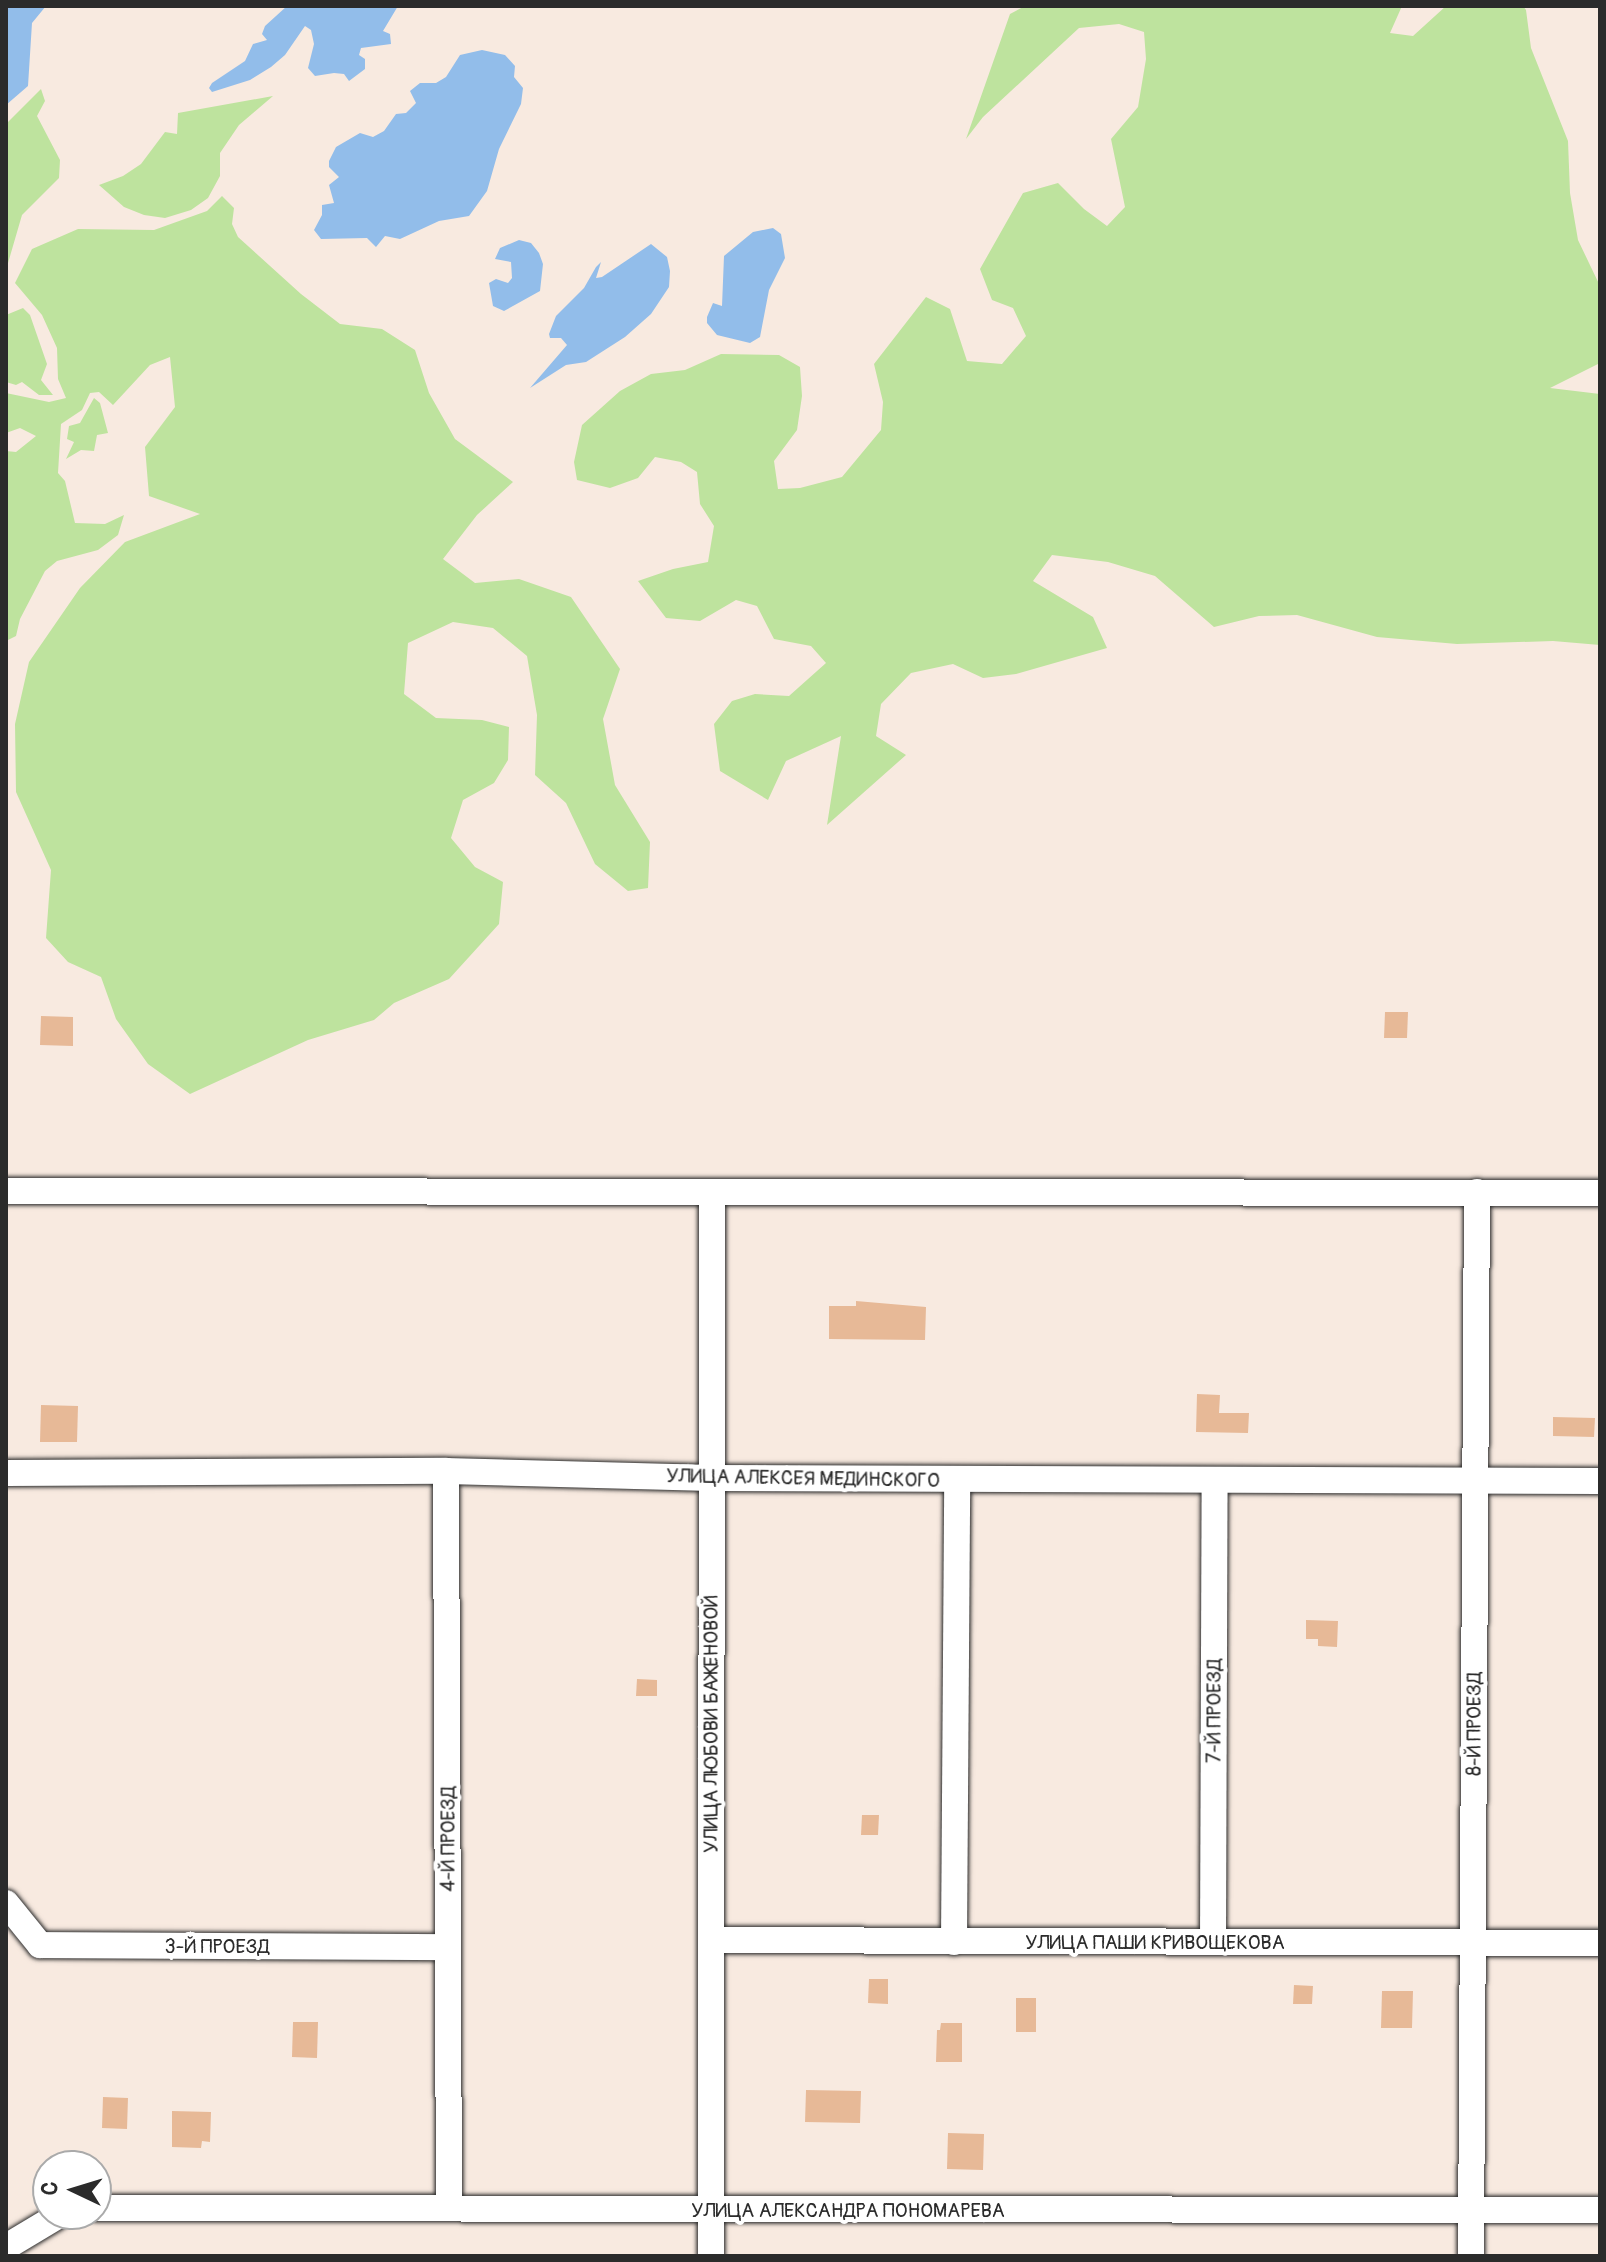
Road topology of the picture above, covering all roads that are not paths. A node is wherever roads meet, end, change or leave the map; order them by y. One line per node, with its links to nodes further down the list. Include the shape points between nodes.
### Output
1 (6, 1191): 2 (street)
2 (712, 1192): 3 (street); 7 (street, УЛИЦА ЛЮБОВИ БАЖЕНОВОЙ)
3 (1477, 1192): 4 (street); 10 (street, 8-Й ПРОЕЗД)
4 (1600, 1193)
5 (446, 1471): 6 (street, УЛИЦА АЛЕКСЕЯ МЕДИНСКОГО); 7 (street, УЛИЦА АЛЕКСЕЯ МЕДИНСКОГО); 18 (street, 4-Й ПРОЕЗД)
6 (6, 1473)
7 (711, 1478): 8 (street, УЛИЦА АЛЕКСЕЯ МЕДИНСКОГО); 13 (street, УЛИЦА ЛЮБОВИ БАЖЕНОВОЙ)
8 (957, 1480): 9 (street, УЛИЦА АЛЕКСЕЯ МЕДИНСКОГО); 14 (street)
9 (1215, 1480): 10 (street, УЛИЦА АЛЕКСЕЯ МЕДИНСКОГО); 15 (street, 7-Й ПРОЕЗД)
10 (1475, 1481): 11 (street, УЛИЦА АЛЕКСЕЯ МЕДИНСКОГО); 16 (street, 8-Й ПРОЕЗД)
11 (1600, 1481)
12 (8, 1911): 18 (street, 3-Й ПРОЕЗД, via 40,1945)
13 (711, 1940): 14 (street, УЛИЦА ПАШИ КРИВОЩЕКОВА); 21 (street, УЛИЦА ЛЮБОВИ БАЖЕНОВОЙ)
14 (954, 1942): 15 (street, УЛИЦА ПАШИ КРИВОЩЕКОВА)
15 (1213, 1942): 16 (street, УЛИЦА ПАШИ КРИВОЩЕКОВА)
16 (1473, 1943): 17 (street, УЛИЦА ПАШИ КРИВОЩЕКОВА); 23 (street, 8-Й ПРОЕЗД)
17 (1600, 1943)
18 (448, 1947): 19 (street, 4-Й ПРОЕЗД)
19 (449, 2206): 20 (street, УЛИЦА АЛЕКСАНДРА ПОНОМАРЕВА); 21 (street, УЛИЦА АЛЕКСАНДРА ПОНОМАРЕВА)
20 (112, 2208)
21 (711, 2210): 23 (street, УЛИЦА АЛЕКСАНДРА ПОНОМАРЕВА); 26 (street, УЛИЦА ЛЮБОВИ БАЖЕНОВОЙ)
22 (1600, 2210): 23 (street, УЛИЦА АЛЕКСАНДРА ПОНОМАРЕВА)
23 (1471, 2211): 27 (street, 8-Й ПРОЕЗД)
24 (34, 2230): 25 (street)
25 (6, 2247)
26 (711, 2256)
27 (1471, 2256)

